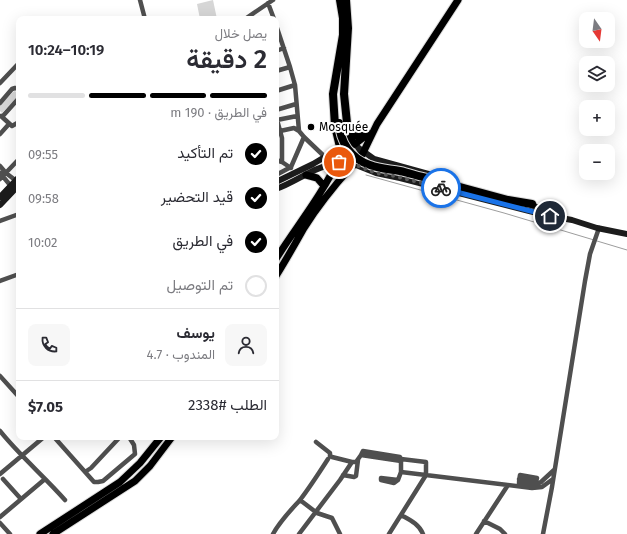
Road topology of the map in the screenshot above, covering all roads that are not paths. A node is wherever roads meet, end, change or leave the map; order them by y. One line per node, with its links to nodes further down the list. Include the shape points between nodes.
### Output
1 (140, 0): 7 (street)
2 (273, 0): 6 (street)
3 (340, 0): 13 (highway, via 343,18)
4 (346, 0): 13 (highway, via 348,28)
5 (458, 0): 30 (main road)
6 (268, 3): 8 (street); 9 (street)
7 (144, 16)
8 (251, 16)
9 (273, 16)
10 (279, 36): 11 (street)
11 (284, 48): 12 (street); 15 (street)
12 (279, 50)
13 (342, 62): 32 (highway); 38 (highway, via 333,94); 56 (highway, bridge, via 339,123 345,147 364,163)
14 (16, 66): 17 (street)
15 (290, 67): 16 (street); 18 (street)
16 (279, 70)
17 (0, 83)
18 (295, 85): 20 (street); 23 (street)
19 (16, 89): 22 (street)
20 (279, 90)
21 (16, 101): 25 (street)
22 (0, 102)
23 (296, 104): 24 (street); 26 (street)
24 (279, 109)
25 (1, 116): 28 (street)
26 (297, 116): 27 (street); 34 (street)
27 (279, 118)
28 (9, 124): 29 (street); 35 (street)
29 (16, 124)
30 (377, 124): 36 (main road); 39 (main road)
31 (279, 127): 33 (street)
32 (349, 130): 36 (highway, via 359,136); 39 (highway)
33 (280, 131): 34 (street, via 294,128); 43 (street)
34 (299, 131): 37 (street)
35 (0, 134)
36 (368, 134): 39 (main road)
37 (304, 137): 40 (street); 47 (street)
38 (339, 148): 39 (main road, via 344,143); 40 (main road); 44 (main road)
39 (358, 148): 46 (main road, via 361,160); 59 (main road, via 374,159)
40 (326, 158): 49 (main road)
41 (279, 161): 43 (street)
42 (16, 162): 50 (street)
43 (282, 162): 47 (street)
44 (338, 162): 46 (main road, via 346,167); 51 (main road); 54 (main road)
45 (0, 166): 50 (street)
46 (353, 166): 58 (main road); 67 (main road, via 320,206)
47 (291, 167): 48 (street); 49 (street)
48 (279, 173)
49 (297, 173): 52 (main road)
50 (2, 175): 53 (street)
51 (306, 175): 54 (main road, via 317,178); 55 (main road)
52 (279, 181)
53 (16, 182): 57 (main road); 60 (main road)
54 (324, 186): 66 (main road)
55 (279, 188)
56 (470, 190): 58 (highway); 59 (highway)
57 (0, 196)
58 (506, 204): 62 (main road)
59 (532, 204): 62 (main road)
60 (0, 205)
61 (16, 215): 63 (street)
62 (572, 220): 64 (main road)
63 (0, 221)
64 (598, 228): 65 (main road); 85 (street, via 585,281)
65 (627, 234)
66 (279, 254)
67 (279, 271)
68 (16, 275): 69 (street)
69 (0, 280)
70 (0, 376): 71 (street)
71 (16, 394)
72 (0, 431): 80 (street)
73 (40, 440): 80 (street)
74 (57, 440): 86 (street)
75 (117, 440): 86 (street, via 92,468)
76 (131, 440): 86 (street, via 135,454 103,481 94,482)
77 (159, 440): 108 (main road, via 120,482)
78 (170, 440): 109 (main road, via 150,466 134,480)
79 (316, 442): 81 (street, via 330,453)
80 (21, 456): 88 (street); 92 (street)
81 (331, 458): 84 (street); 101 (street)
82 (358, 460): 83 (street, via 363,451 400,457); 84 (street); 89 (street, via 356,476)
83 (401, 460): 87 (street); 90 (street, via 426,462)
84 (352, 462): 89 (street)
85 (554, 470): 93 (street); 95 (street)
86 (85, 472)
87 (401, 472): 90 (street); 94 (street)
88 (0, 474)
89 (343, 475): 102 (street)
90 (426, 475): 97 (street); 103 (street)
91 (3, 479): 99 (street)
92 (45, 479): 99 (street); 100 (street)
93 (553, 479): 98 (street, via 542,487); 117 (street)
94 (398, 480)
95 (539, 482): 96 (street); 98 (street)
96 (519, 483): 97 (street); 98 (street)
97 (508, 485): 105 (street)
98 (529, 488)
99 (21, 499): 104 (street)
100 (65, 500)
101 (300, 500): 102 (street); 110 (street)
102 (316, 512): 111 (street); 112 (street, via 332,518)
103 (401, 516): 113 (street); 114 (street, via 421,528)
104 (0, 517)
105 (484, 521): 115 (street); 116 (street)
106 (0, 523): 107 (street)
107 (10, 534)
108 (40, 534)
109 (53, 534)
110 (273, 534)
111 (299, 534)
112 (340, 534)
113 (389, 534)
114 (423, 534)
115 (476, 534)
116 (505, 534)
117 (543, 534)

